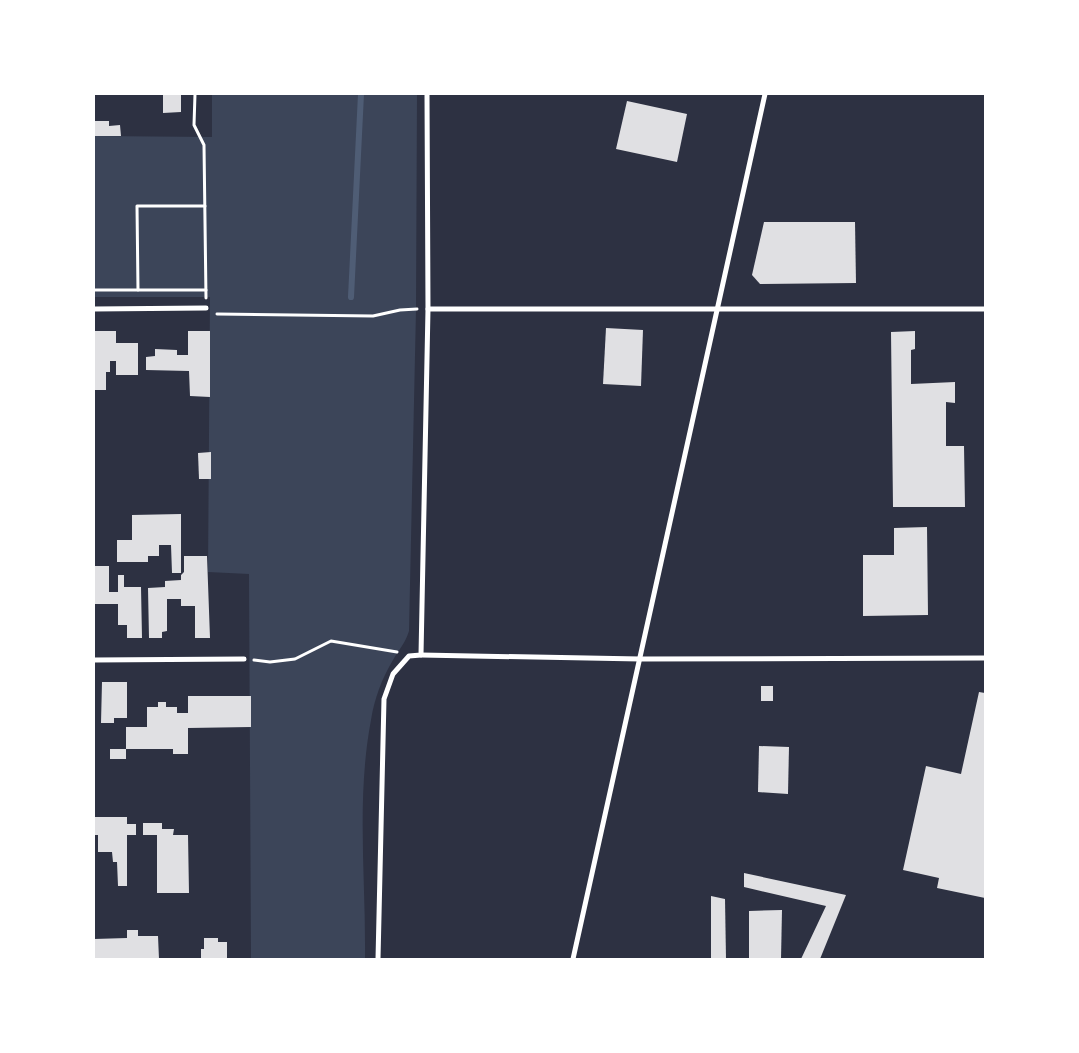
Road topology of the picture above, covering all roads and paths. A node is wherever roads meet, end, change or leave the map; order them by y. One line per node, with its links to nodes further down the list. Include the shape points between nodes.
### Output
1 (195, 94): 4 (path, via 194,125 204,145)
2 (428, 94): 10 (street)
3 (765, 94): 11 (street)
4 (205, 206): 6 (path, via 137,206); 7 (path)
5 (94, 290): 6 (path)
6 (138, 290): 7 (path)
7 (206, 290): 8 (path)
8 (206, 308): 9 (street); 10 (path, via 213,314 355,316)
9 (94, 309)
10 (428, 309): 11 (street); 13 (street)
11 (718, 309): 12 (street); 17 (street)
12 (985, 309)
13 (421, 655): 14 (street); 17 (street)
14 (409, 656): 16 (path, via 331,640 294,658 270,662); 19 (street, via 393,674 384,699)
15 (985, 658): 17 (street)
16 (244, 659): 18 (street)
17 (640, 659): 20 (street)
18 (94, 660)
19 (378, 959)
20 (573, 959)

